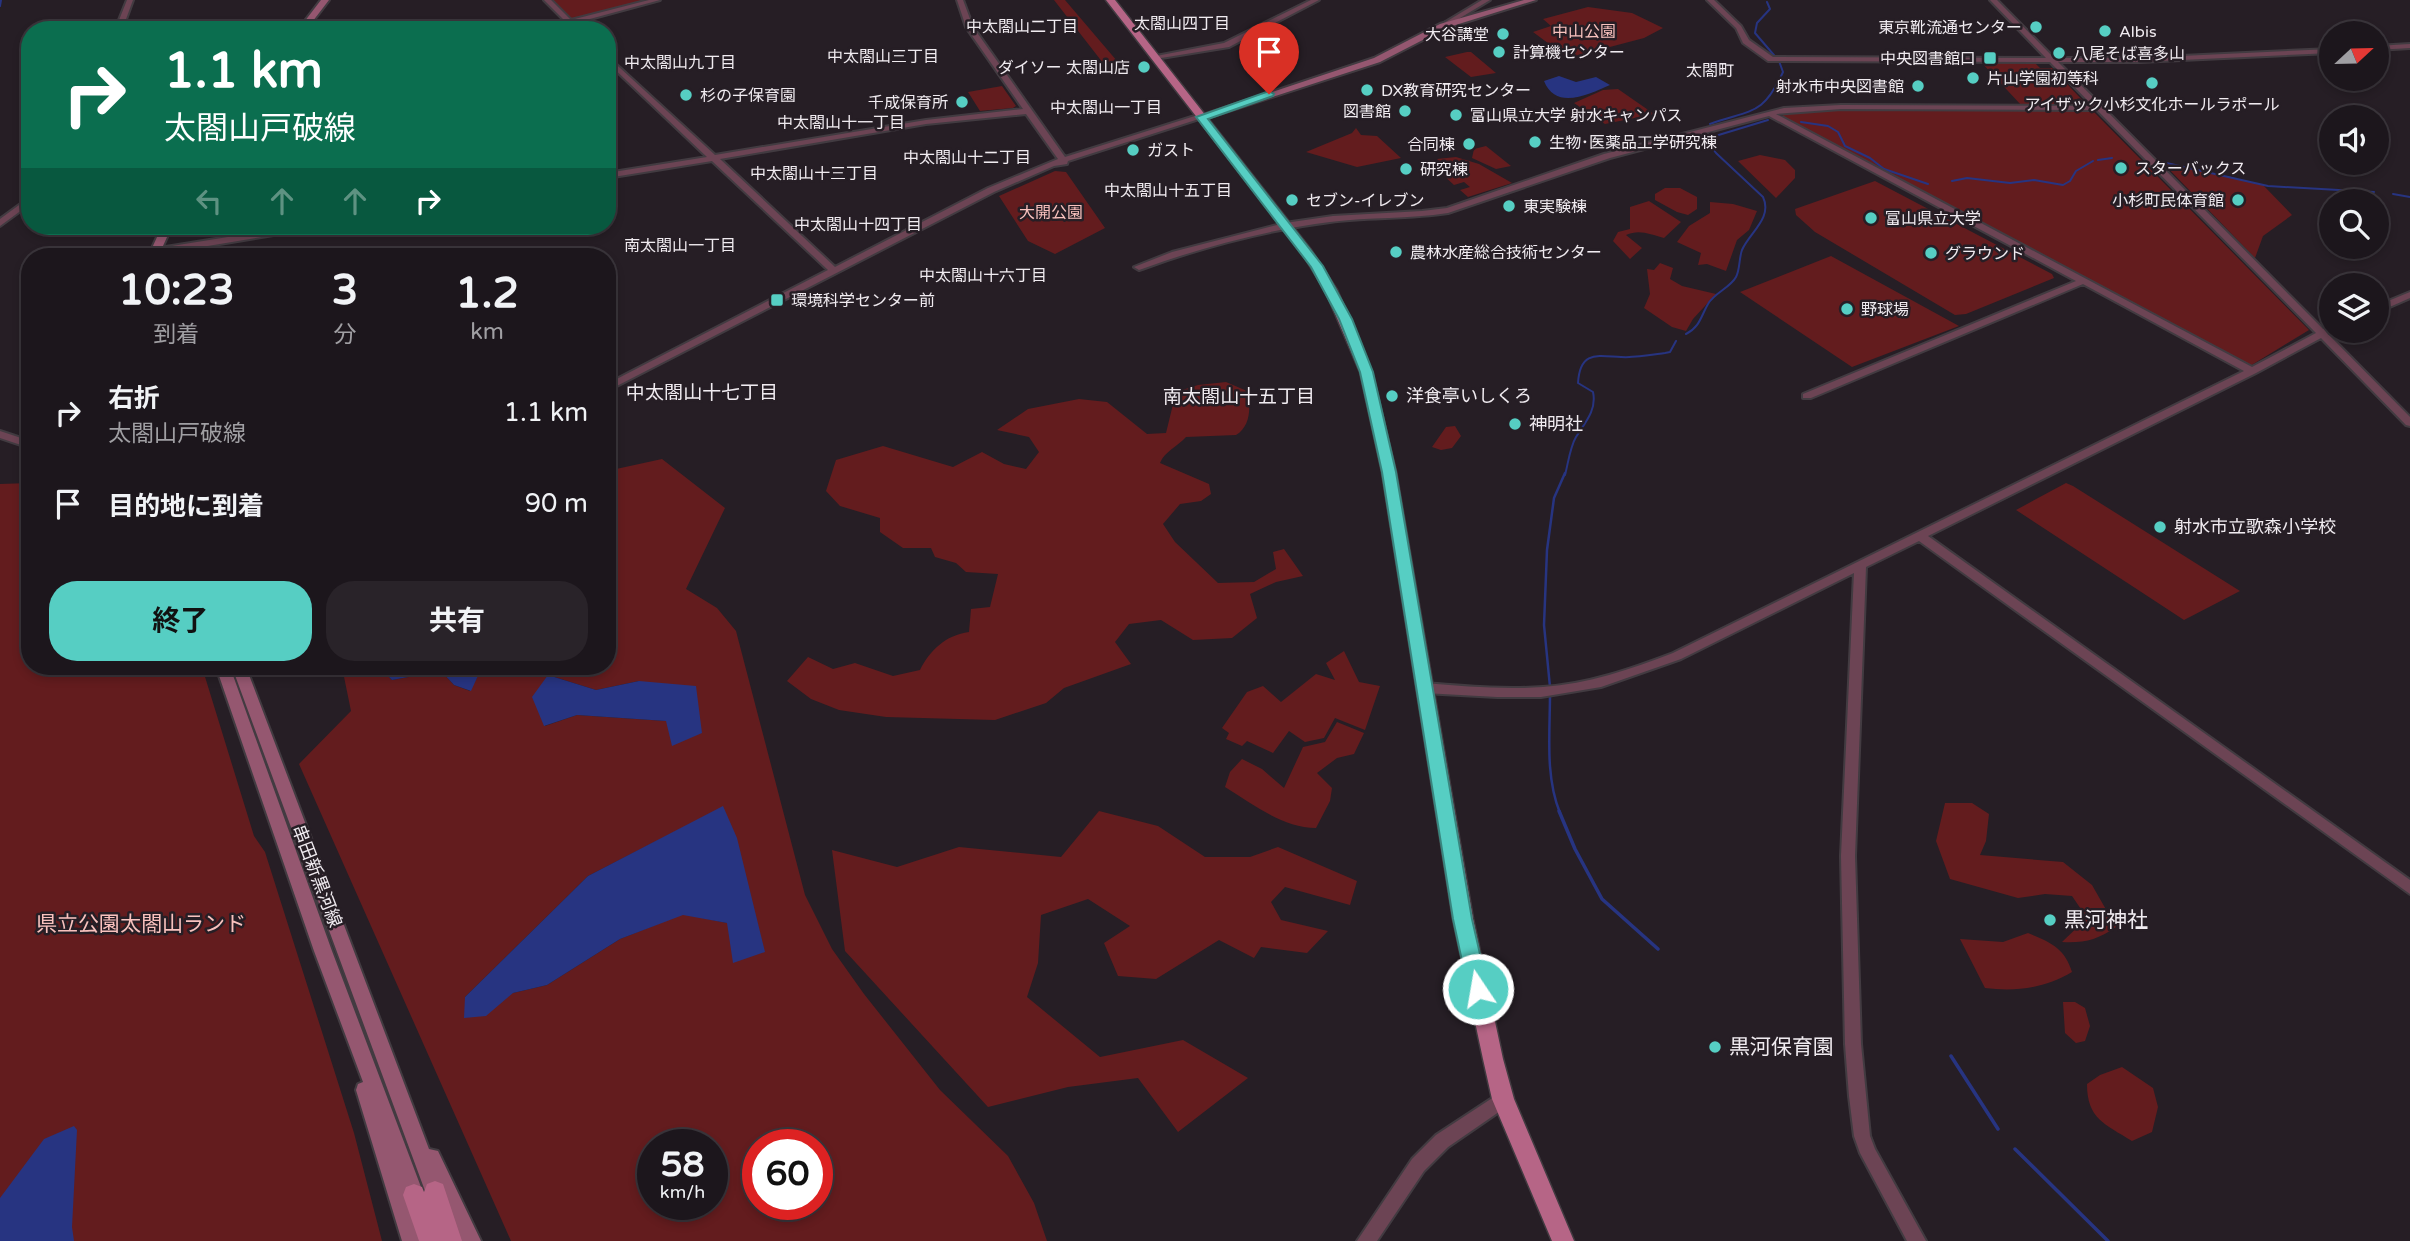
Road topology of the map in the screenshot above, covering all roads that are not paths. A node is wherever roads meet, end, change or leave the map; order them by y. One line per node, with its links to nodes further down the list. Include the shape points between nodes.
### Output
1 (130, 0): 15 (street)
2 (325, 0): 16 (main road)
3 (332, 0): 17 (main road)
4 (547, 0): 18 (street)
5 (657, 0): 19 (street)
6 (960, 0): 28 (street, via 970,27)
7 (1110, 0): 24 (main road)
8 (1316, 0): 24 (street, via 1226,45)
9 (1487, 0): 13 (street)
10 (1532, 0): 14 (main road)
11 (1710, 0): 25 (street, via 1739,27 1746,41 1771,59)
12 (1993, 0): 25 (street)
13 (1469, 10): 14 (main road); 20 (street)
14 (1483, 15): 20 (main road)
15 (122, 21)
16 (309, 21)
17 (316, 21)
18 (569, 21)
19 (574, 21)
20 (1443, 26): 30 (main road, via 1377,60)
21 (2410, 46): 22 (street)
22 (2389, 47)
23 (2319, 52): 25 (street)
24 (1155, 57): 30 (main road)
25 (2053, 60): 27 (street)
26 (616, 66): 31 (street)
27 (2097, 108): 29 (street, via 1813,108); 44 (street)
28 (1028, 111): 31 (street, via 926,122); 32 (street)
29 (1770, 114): 36 (street, via 1607,156 1448,210); 41 (street)
30 (1201, 117): 32 (street); 36 (main road)
31 (713, 158): 33 (street); 40 (street)
32 (1064, 162): 40 (street, via 992,190); 48 (street)
33 (616, 174)
34 (21, 207): 35 (street)
35 (0, 223)
36 (1285, 226): 39 (street); 58 (main road, via 1331,290 1366,372 1389,472)
37 (260, 235): 38 (street)
38 (189, 248)
39 (1139, 267)
40 (834, 271): 49 (street)
41 (2083, 281): 47 (street); 50 (street)
42 (2410, 295): 43 (street)
43 (2389, 304)
44 (2319, 324)
45 (2319, 335): 47 (street)
46 (2337, 343): 51 (street)
47 (2252, 371): 54 (street)
48 (616, 385)
49 (616, 385)
50 (1807, 396)
51 (2410, 423)
52 (0, 434): 53 (street)
53 (21, 442)
54 (1918, 535): 55 (street); 59 (street)
55 (1860, 565): 58 (street, via 1637,673 1574,688 1523,693); 70 (street, via 1848,856 1857,1096 1868,1153)
56 (226, 675): 60 (main road, 串田新黒河線)
57 (242, 675): 61 (main road, 串田新黒河線)
58 (1424, 688): 62 (main road, via 1462,919)
59 (2410, 888)
60 (323, 951): 63 (main road, 串田新黒河線); 64 (main road, 串田新黒河線)
61 (397, 1084): 63 (main road, 串田新黒河線); 67 (main road, 串田新黒河線)
62 (1503, 1099): 68 (street, via 1442,1140 1418,1165); 69 (main road)
63 (424, 1193): 65 (main road); 66 (main road)
64 (412, 1241)
65 (430, 1241)
66 (451, 1241)
67 (471, 1241)
68 (1366, 1241)
69 (1563, 1241)
70 (1917, 1241)

